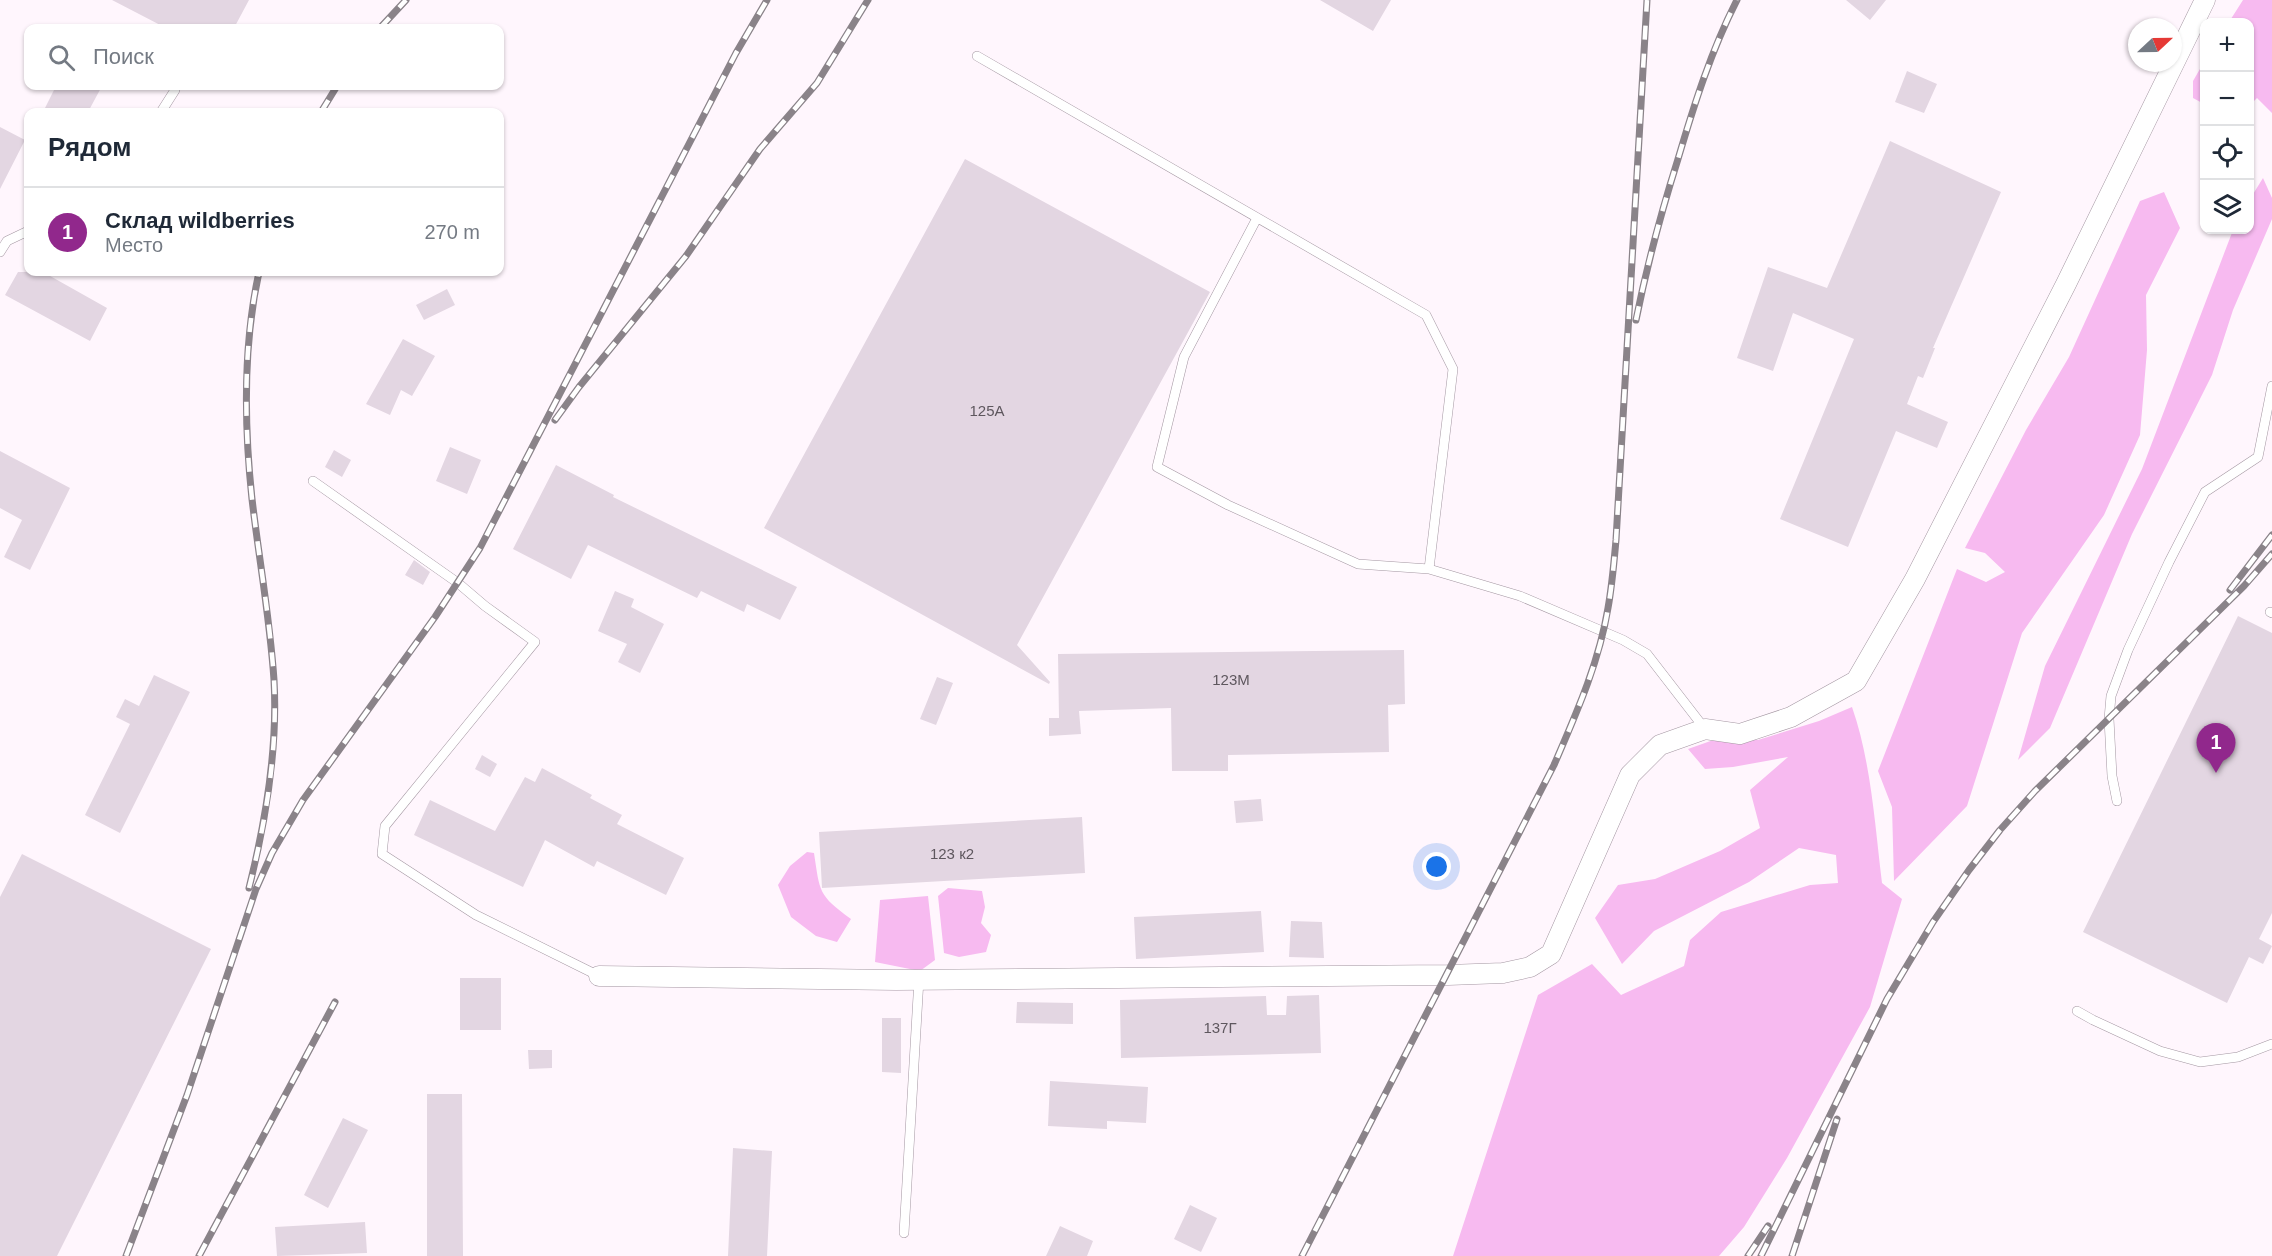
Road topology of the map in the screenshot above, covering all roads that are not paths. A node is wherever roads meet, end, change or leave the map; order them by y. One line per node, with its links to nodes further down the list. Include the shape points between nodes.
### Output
1 (2205, 0): 11 (street, via 1915,579 1856,681 1791,717 1740,734)
2 (977, 56): 5 (lane)
3 (175, 90): 4 (lane)
4 (164, 108)
5 (1257, 218): 10 (lane, via 1426,315 1453,369); 10 (lane, via 1184,357 1157,467 1228,505 1358,564)
6 (24, 233): 7 (lane, via 7,241)
7 (0, 252)
8 (2272, 386): 12 (lane, via 2258,457 2205,492 2114,687 2109,719)
9 (313, 481): 13 (lane, via 535,642 385,826 382,854 476,915)
10 (1429, 568): 11 (lane, via 1520,596 1637,647 1657,665)
11 (1705, 729): 14 (street, via 1660,745 1630,775 1551,954 1530,967 1503,973 1448,975)
12 (2116, 801)
13 (599, 976): 14 (street)
14 (919, 979): 17 (lane)
15 (2077, 1011): 16 (lane, via 2160,1051 2200,1062 2238,1057)
16 (2272, 1044)
17 (904, 1233)

